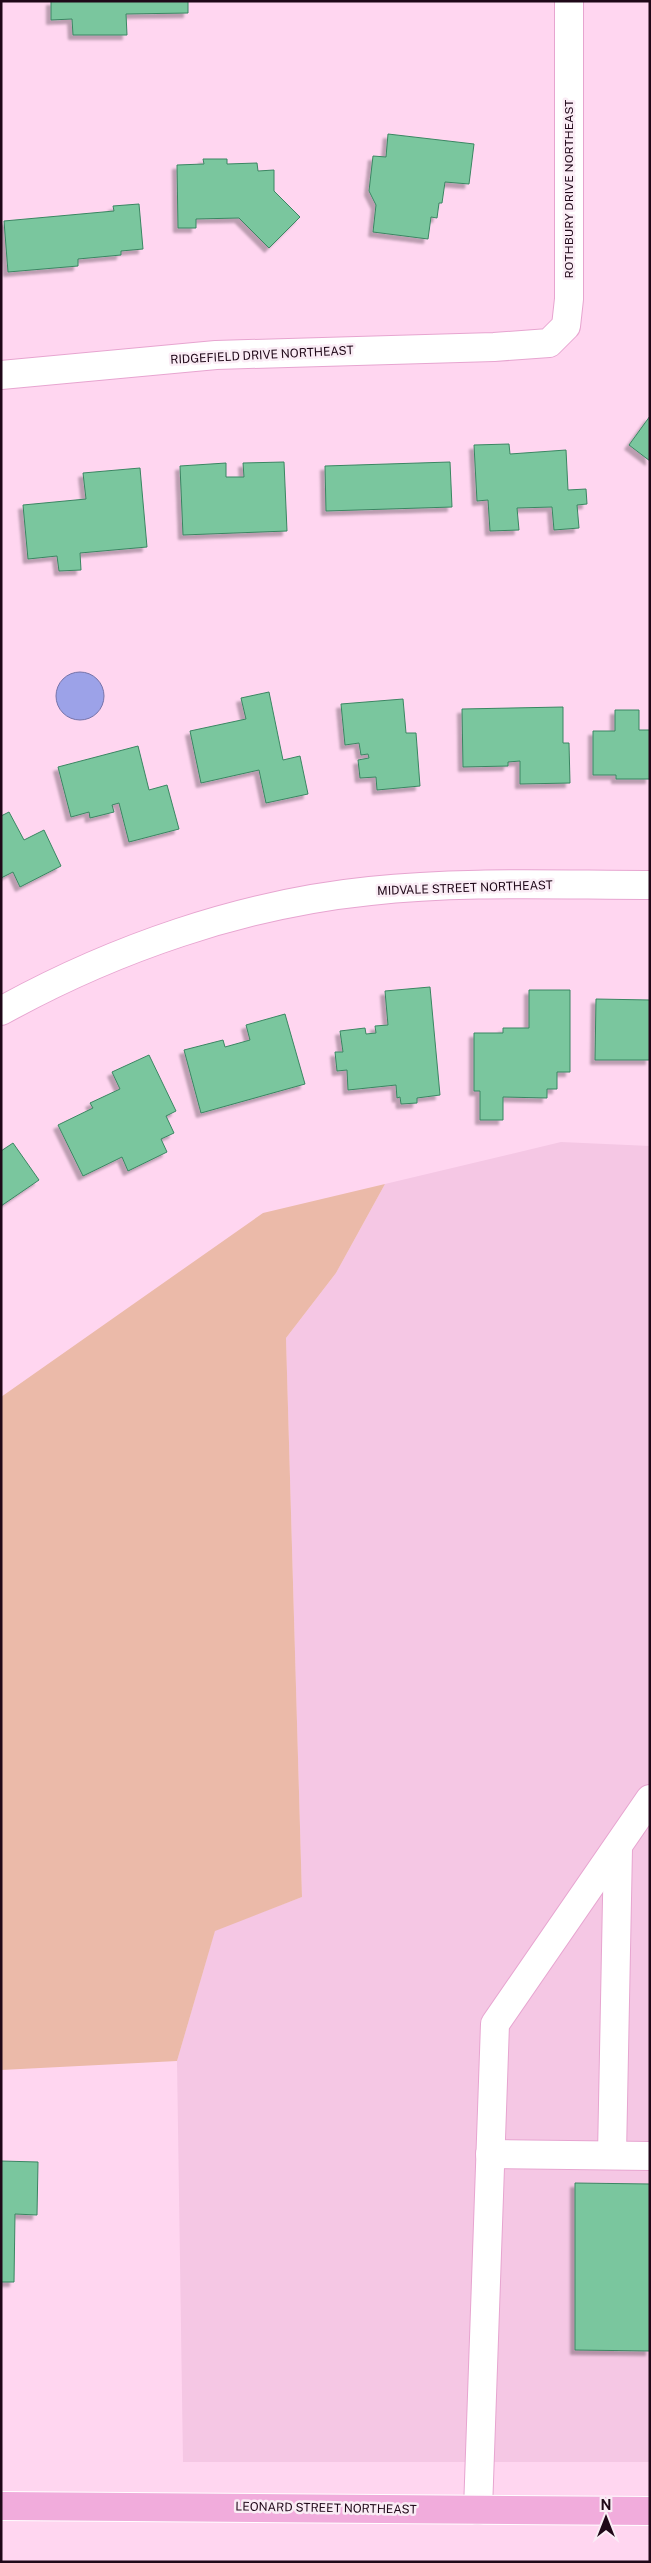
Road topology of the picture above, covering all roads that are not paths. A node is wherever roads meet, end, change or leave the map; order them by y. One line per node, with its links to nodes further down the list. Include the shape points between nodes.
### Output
1 (570, 1): 2 (street, ROTHBURY DRIVE NORTHEAST, via 569,299 566,326 549,343)
2 (523, 345): 3 (street, RIDGEFIELD DRIVE NORTHEAST, via 216,355)
3 (1, 375)
4 (650, 885): 5 (street, MIDVALE STREET NORTHEAST, via 411,888 312,900 243,914 179,934 86,968)
5 (1, 1011)
6 (650, 1799): 7 (street)
7 (618, 1848): 8 (street, via 495,2024); 9 (street)
8 (490, 2154): 9 (street); 12 (street)
9 (612, 2155): 10 (street)
10 (650, 2156)
11 (1, 2506): 12 (main road, LEONARD STREET NORTHEAST)
12 (478, 2510): 13 (main road, LEONARD STREET NORTHEAST)
13 (650, 2511)

